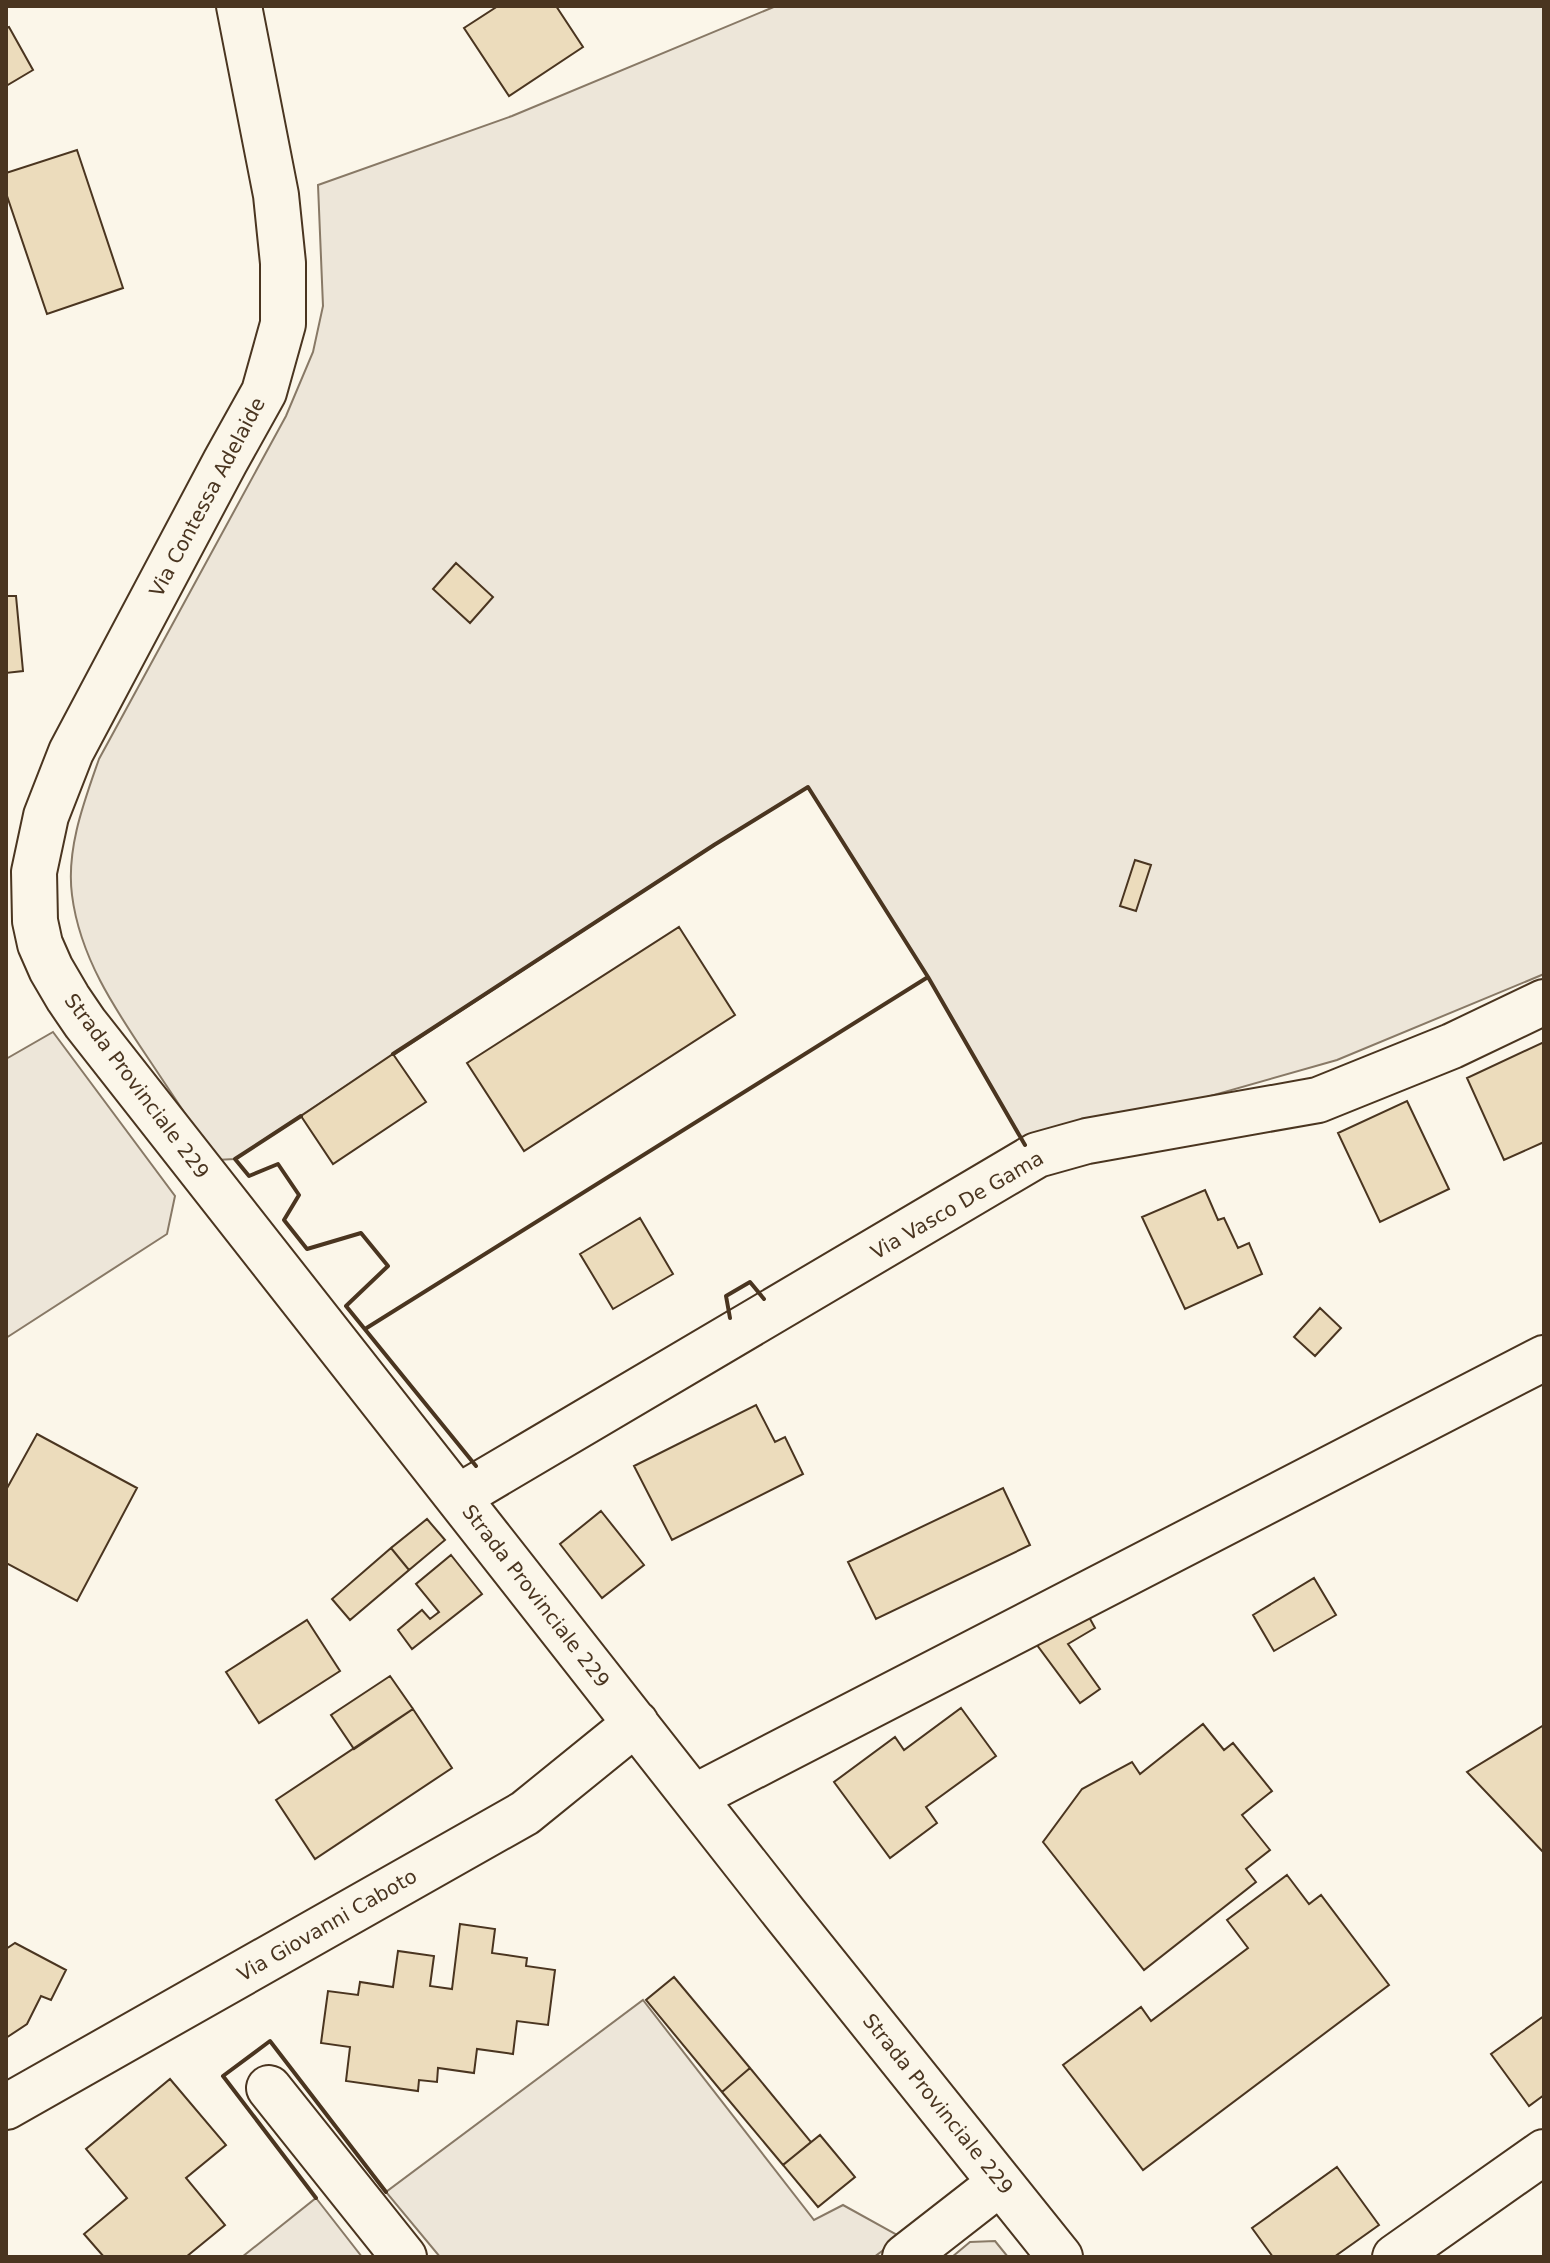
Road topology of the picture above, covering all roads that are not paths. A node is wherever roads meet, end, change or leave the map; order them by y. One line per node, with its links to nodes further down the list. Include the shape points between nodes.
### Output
1 (239, 6): 2 (street, Via Contessa Adelaide, via 276,195 283,324 264,392 71,752 46,816)
2 (21, 925): 5 (street, Strada Provinciale 229, via 40,944 85,1023)
3 (1544, 1002): 5 (street, Via Vasco De Gama, via 1318,1100 1087,1141 1037,1155)
4 (1544, 1358): 7 (street)
5 (458, 1497): 6 (street, Strada Provinciale 229)
6 (636, 1723): 7 (street, Strada Provinciale 229); 9 (street, Via Giovanni Caboto, via 525,1813)
7 (694, 1797): 11 (street, Strada Provinciale 229)
8 (269, 2088): 12 (street)
9 (6, 2107)
10 (1544, 2152): 15 (street)
11 (1000, 2183): 13 (street); 14 (street, Strada Provinciale 229)
12 (404, 2257)
13 (905, 2257)
14 (1060, 2257)
15 (1395, 2257)

